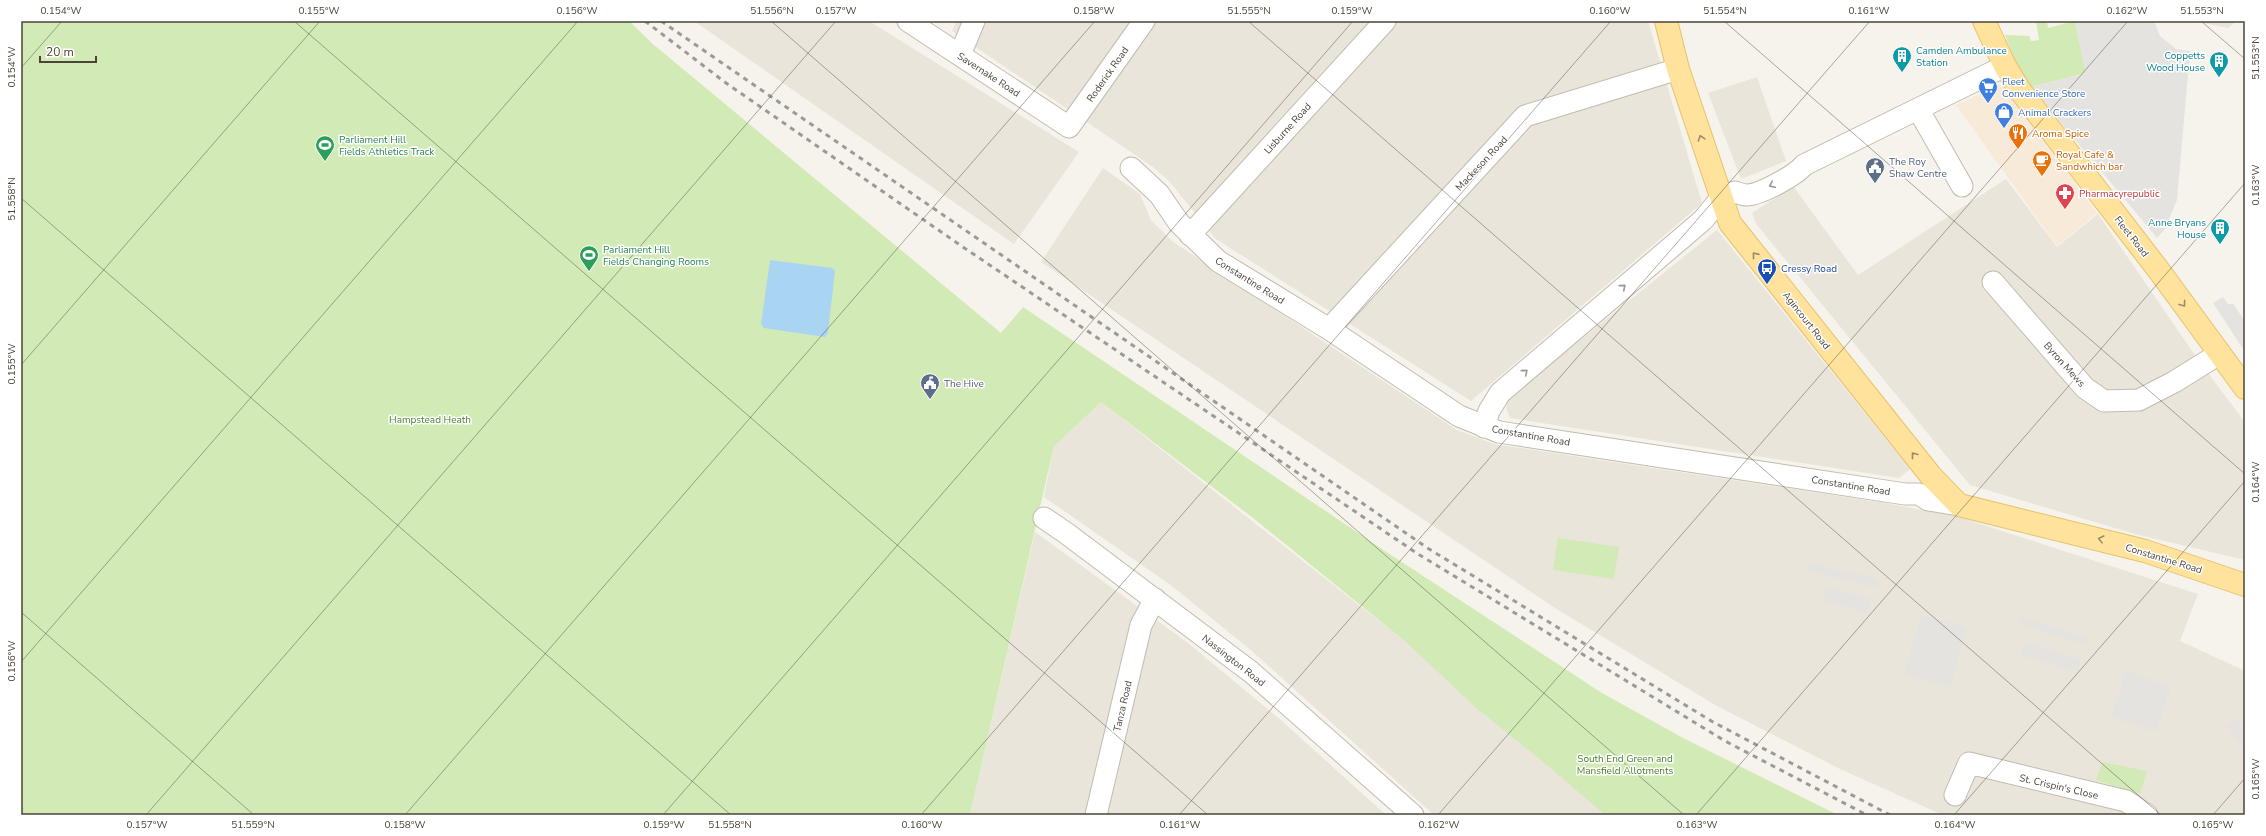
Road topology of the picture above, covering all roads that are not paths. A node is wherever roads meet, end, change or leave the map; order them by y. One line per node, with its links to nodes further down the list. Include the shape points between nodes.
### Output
1 (908, 21): 7 (street, Savernake Road)
2 (974, 21): 7 (street)
3 (1144, 21): 11 (street, Roderick Road)
4 (1385, 21): 15 (street, Lisburne Road)
5 (1666, 21): 9 (main road, Agincourt Road)
6 (1984, 21): 8 (main road, Fleet Road)
7 (960, 55): 11 (street, Savernake Road)
8 (2005, 66): 10 (street); 18 (main road, Fleet Road, one-way to 18, via 2019,89 2160,272)
9 (1678, 69): 14 (main road, Agincourt Road, one-way to 9); 17 (street, Mackeson Road, via 1525,116)
10 (1918, 109): 13 (street); 14 (street, one-way to 14, via 1804,165 1798,172 1756,193 1747,195 1735,192)
11 (1069, 127)
12 (1131, 168): 15 (street, Constantine Road, via 1160,194)
13 (1962, 186)
14 (1721, 198): 20 (street, one-way to 14, via 1491,406 1500,393 1703,220); 21 (main road, Agincourt Road, one-way to 14, via 1730,223)
15 (1190, 235): 17 (street, Constantine Road, via 1218,261)
16 (1993, 282): 18 (street, Byron Mews, via 2085,388 2104,401 2139,400)
17 (1329, 329): 20 (street, Constantine Road, via 1459,416)
18 (2219, 354): 19 (main road, Fleet Road)
19 (2245, 388)
20 (1484, 427): 22 (street, Constantine Road, via 1499,432)
21 (1931, 476): 22 (street, via 1921,486); 23 (main road, Agincourt Road)
22 (1918, 494): 23 (street, Constantine Road, via 1928,500)
23 (1959, 505): 25 (main road, Constantine Road, one-way to 23, via 2145,550)
24 (1044, 518): 26 (street, Nassington Road)
25 (2245, 586)
26 (1155, 599): 28 (street, Tanza Road, via 1141,625); 29 (street, Nassington Road, via 1251,672)
27 (1955, 795): 30 (street, St. Crispin's Close, via 1969,763 2126,801)
28 (1096, 815)
29 (1413, 815)
30 (2147, 815)

